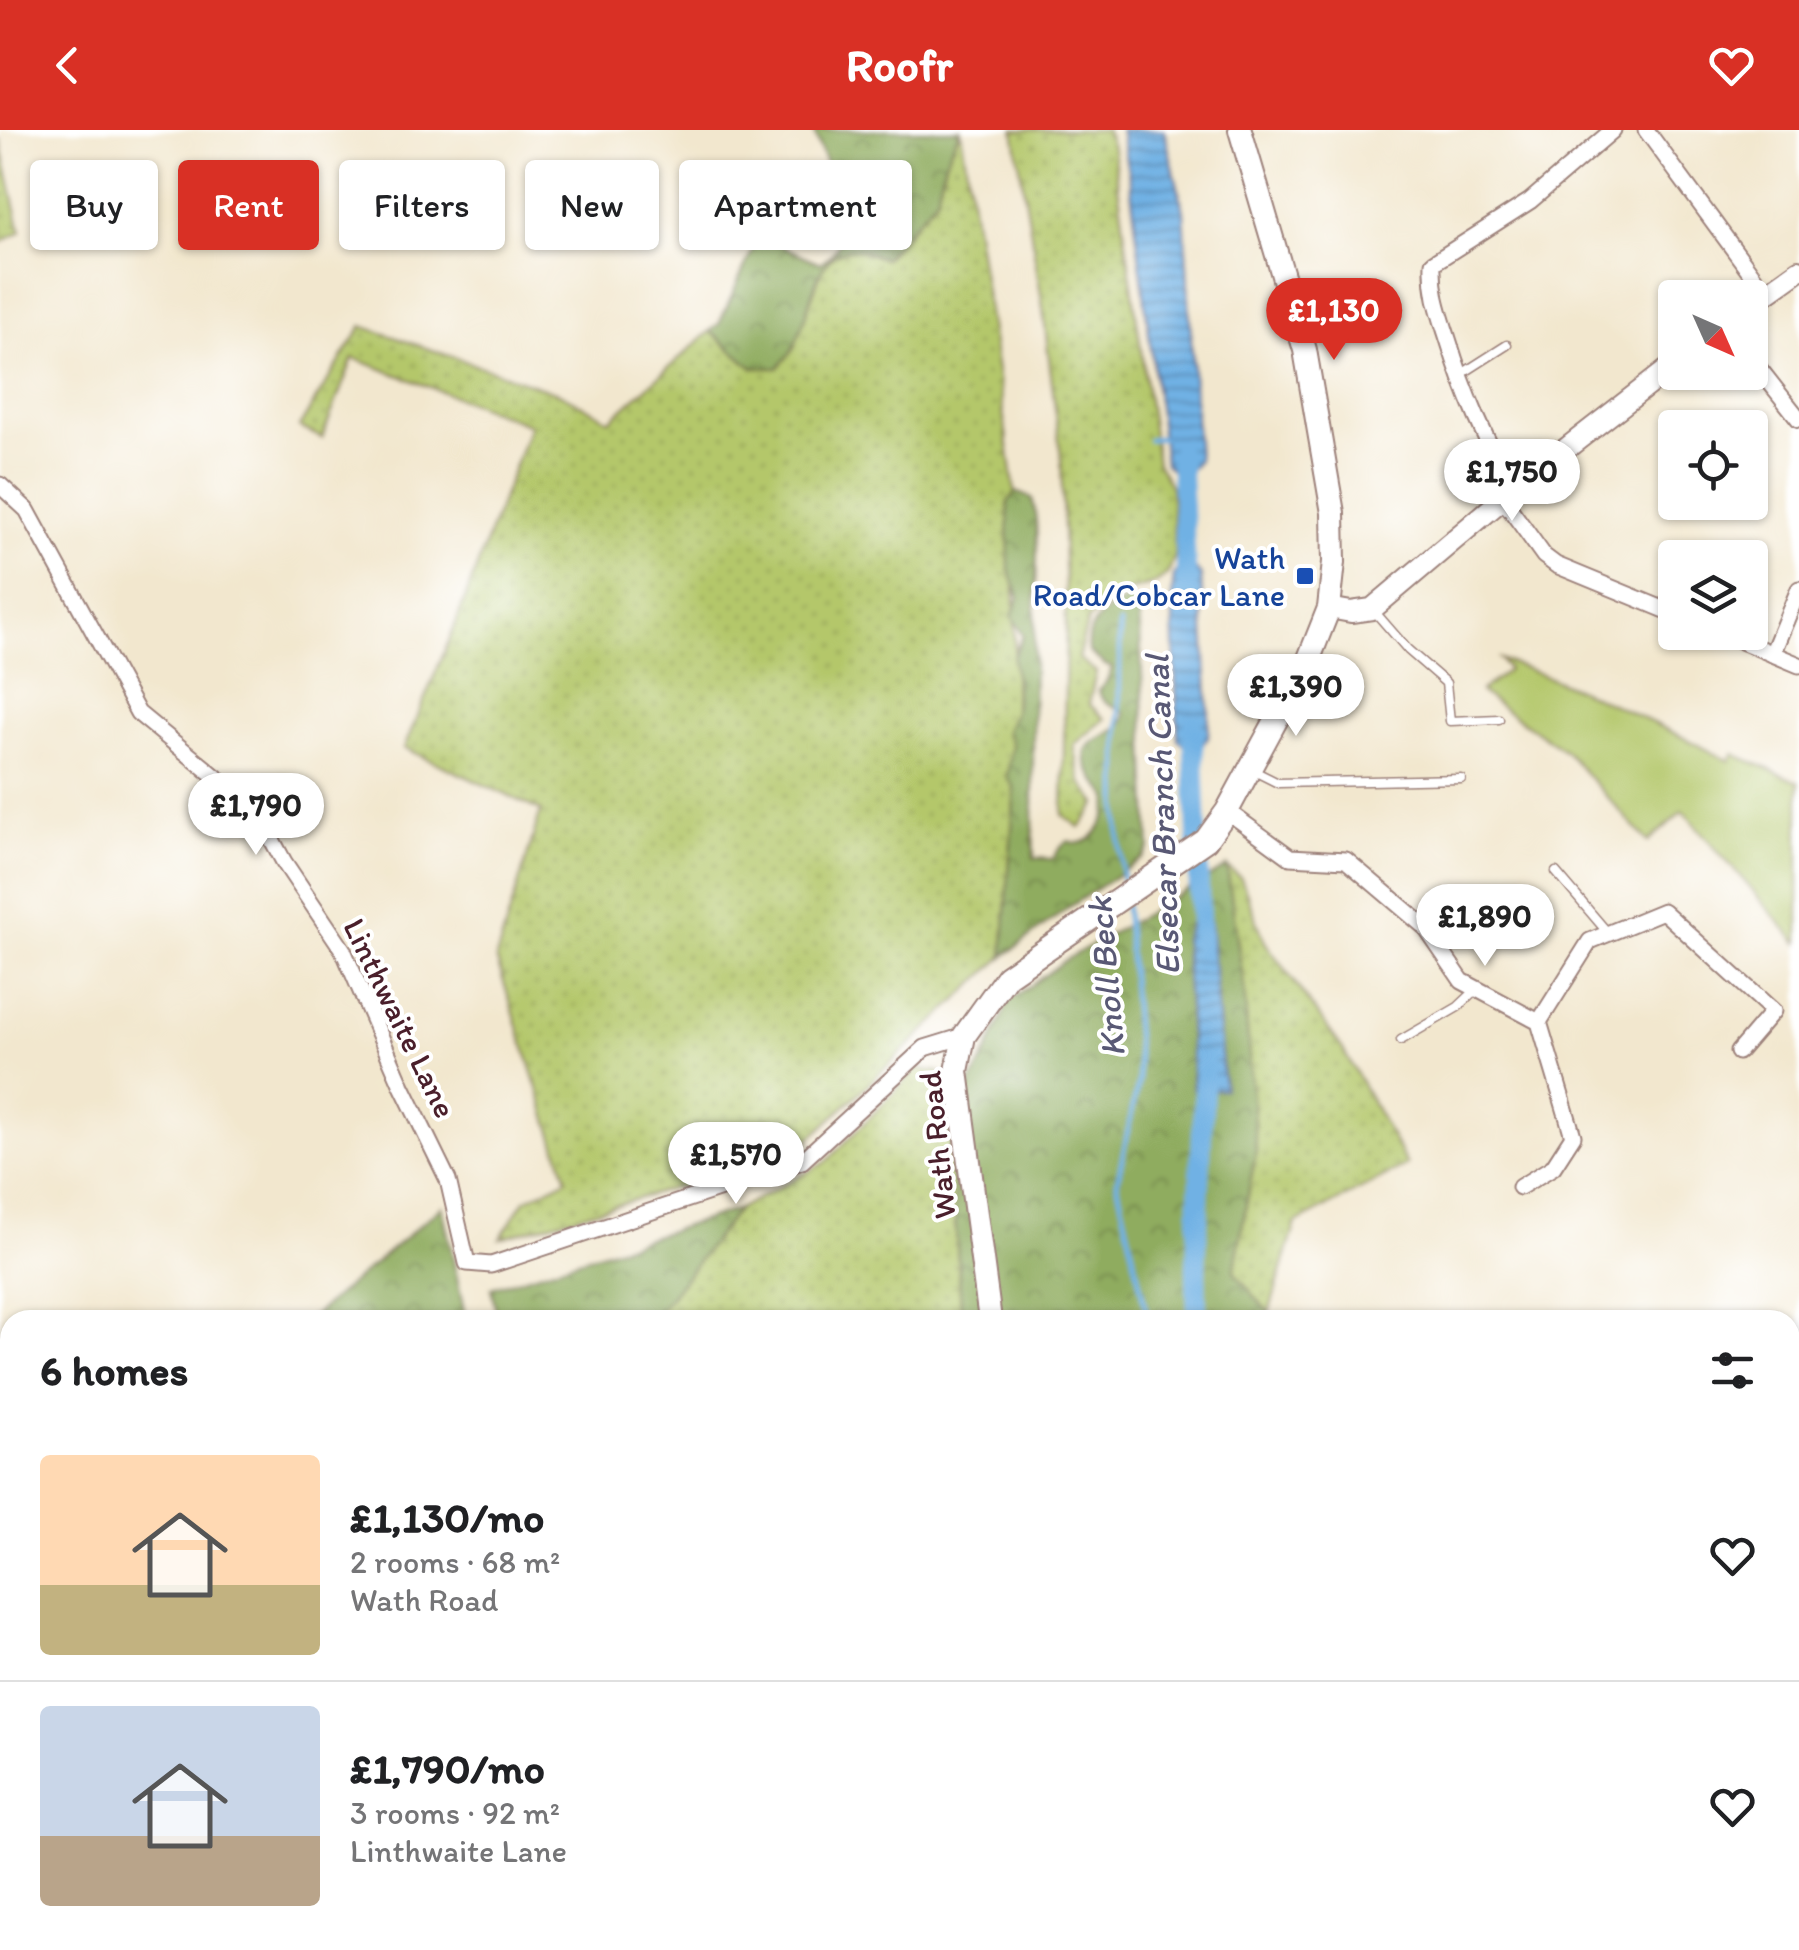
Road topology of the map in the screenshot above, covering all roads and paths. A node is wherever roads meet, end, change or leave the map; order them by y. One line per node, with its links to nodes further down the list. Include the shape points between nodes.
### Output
1 (1240, 130): 16 (main road, via 1304,350 1334,513)
2 (1613, 130): 8 (street, via 1530,201 1433,263 1432,288)
3 (1646, 130): 5 (street)
4 (1799, 270): 6 (street)
5 (1746, 280)
6 (1768, 291)
7 (1508, 345): 8 (lane)
8 (1459, 376): 13 (street)
9 (1658, 377): 13 (street)
10 (1768, 380): 11 (street)
11 (1799, 419)
12 (0, 486): 29 (street, Linthwaite Lane, via 27,510 138,713 256,810 343,950 448,1180 468,1263 491,1266 802,1161 925,1048)
13 (1508, 494): 15 (street, via 1544,556); 17 (street)
14 (1799, 589): 19 (street)
15 (1658, 607)
16 (1328, 608): 17 (street); 22 (main road, via 1308,662)
17 (1372, 609): 21 (lane, via 1446,683 1450,721)
18 (1763, 650): 19 (street)
19 (1772, 654): 20 (street)
20 (1799, 665)
21 (1500, 718)
22 (1250, 769): 23 (lane, via 1278,783); 24 (main road)
23 (1462, 778)
24 (1227, 811): 27 (street, via 1290,857 1346,860 1425,928 1462,982); 29 (main road, Wath Road, via 1206,840 1007,976)
25 (1556, 872): 26 (lane)
26 (1608, 934): 28 (street, via 1590,941); 31 (street, via 1663,911 1760,998 1774,1011)
27 (1476, 990): 28 (street); 30 (lane)
28 (1539, 1022): 32 (street, via 1573,1136 1552,1168)
29 (964, 1036): 33 (main road, Wath Road, via 957,1072)
30 (1401, 1040)
31 (1738, 1052)
32 (1520, 1187)
33 (989, 1310)

